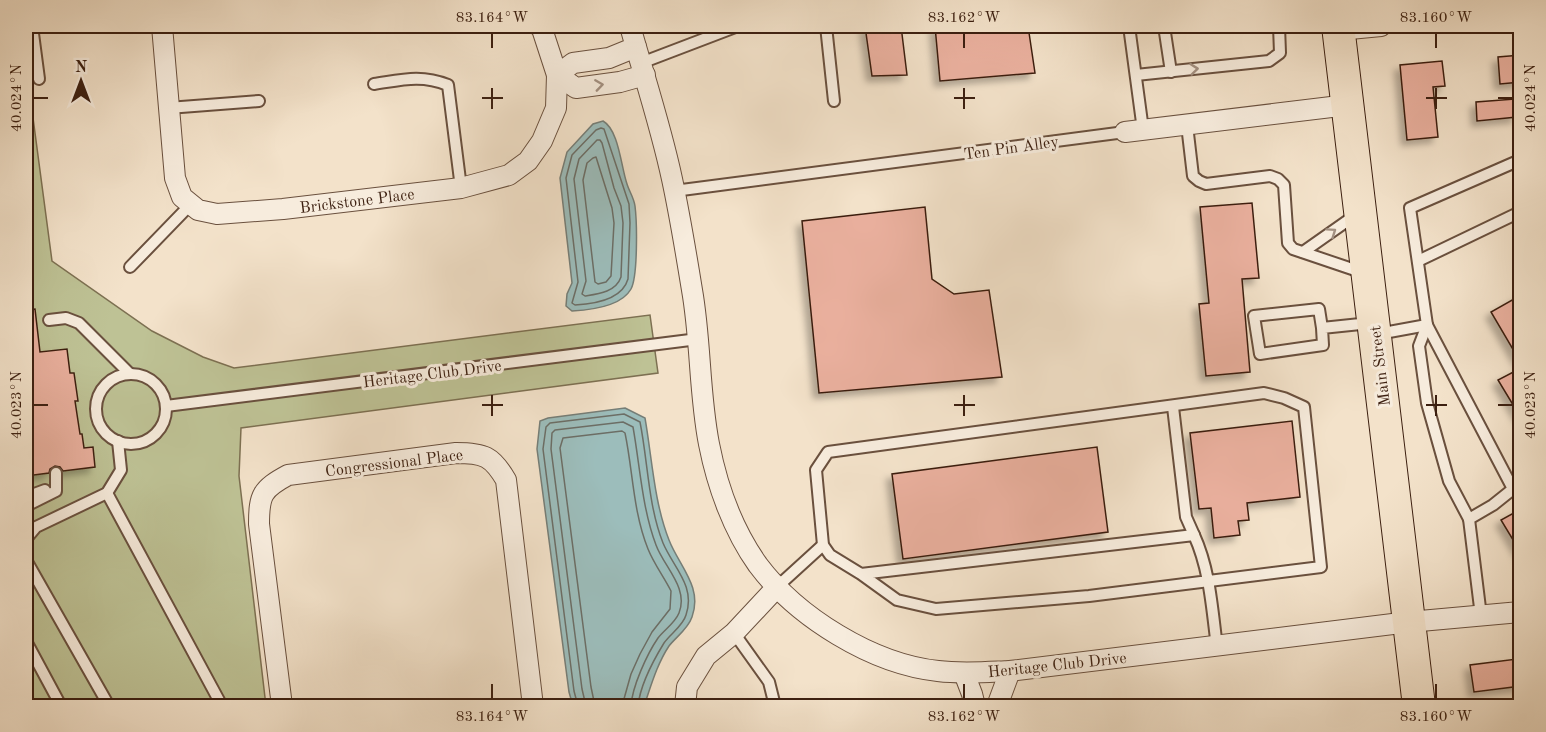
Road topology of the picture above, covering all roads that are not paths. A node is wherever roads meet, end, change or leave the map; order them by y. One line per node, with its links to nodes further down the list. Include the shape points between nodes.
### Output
1 (32, 26): 16 (lane)
2 (162, 26): 21 (street)
3 (539, 26): 14 (street, Brickstone Place)
4 (630, 26): 12 (street, Heritage Club Drive)
5 (738, 26): 12 (lane)
6 (826, 26): 19 (lane)
7 (1129, 26): 15 (lane)
8 (1164, 26): 13 (lane)
9 (1279, 26): 13 (lane, one-way to 9, via 1269,61 1280,53)
10 (1381, 26): 11 (street)
11 (1339, 28): 20 (main road, Main Street)
12 (641, 62): 14 (street, via 609,58 573,63); 14 (street, one-way to 12, via 576,88 620,82); 26 (street, Heritage Club Drive)
13 (1171, 72): 15 (lane)
14 (557, 75): 25 (street, Brickstone Place, via 556,108 542,141 528,161 509,175)
15 (1136, 75): 23 (lane)
16 (39, 80)
17 (374, 84): 25 (lane, via 418,78 447,85)
18 (259, 101): 21 (lane)
19 (834, 101)
20 (1348, 105): 22 (street, Ten Pin Alley); 28 (main road, Main Street)
21 (168, 108): 27 (street, via 175,178 182,197)
22 (1187, 125): 23 (street, Ten Pin Alley); 30 (lane, via 1193,176 1199,181 1270,176 1284,185 1288,243)
23 (1134, 131): 26 (lane, Ten Pin Alley)
24 (1521, 160): 31 (lane, via 1410,208)
25 (461, 188): 27 (street, Brickstone Place, via 218,214 198,210)
26 (674, 191): 38 (street, Heritage Club Drive)
27 (191, 204): 32 (lane)
28 (1360, 212): 30 (lane, one-way to 28); 33 (main road, Main Street)
29 (1521, 212): 31 (lane)
30 (1303, 252): 33 (lane)
31 (1418, 261): 35 (lane)
32 (130, 267)
33 (1368, 274): 37 (main road, Main Street)
34 (50, 320): 39 (lane, via 66,318 79,323)
35 (1427, 325): 37 (lane); 48 (lane, via 1419,346 1427,403 1449,481); 48 (lane, via 1513,489)
36 (1322, 328): 36 (lane, via 1323,345 1260,354 1254,316 1319,309); 37 (lane)
37 (1374, 328): 58 (main road, Main Street)
38 (698, 339): 40 (lane, Heritage Club Drive); 55 (street, Heritage Club Drive, via 709,442 726,504 759,565)
39 (130, 374): 40 (lane, via 142,375 161,389); 42 (lane, via 108,382 97,403 101,426)
40 (166, 406): 42 (lane, via 164,422 150,438 140,442)
41 (1173, 407): 49 (lane, via 1186,517); 51 (lane, via 828,452 816,471); 54 (lane, via 1264,393 1304,407 1321,567)
42 (118, 441): 45 (lane, via 121,470)
43 (56, 473): 44 (lane)
44 (57, 485): 46 (lane); 47 (lane, via 56,491)
45 (106, 493): 50 (lane, via 36,527); 66 (lane)
46 (26, 496)
47 (26, 506)
48 (1469, 519): 57 (lane)
49 (1194, 535): 53 (lane); 54 (lane)
50 (26, 539)
51 (823, 545): 53 (lane, via 830,555); 55 (lane)
52 (26, 560): 65 (lane)
53 (861, 574): 54 (lane, via 897,600 936,609)
54 (1208, 581): 61 (lane)
55 (778, 586): 59 (street); 63 (street, Heritage Club Drive, via 808,614 861,647 892,661)
56 (1521, 612): 57 (street, Heritage Club Drive)
57 (1480, 616): 58 (street, Heritage Club Drive)
58 (1409, 622): 61 (street, Heritage Club Drive); 73 (main road, Main Street)
59 (734, 633): 69 (street, via 706,657 687,687); 70 (lane, via 769,682)
60 (26, 641): 64 (lane)
61 (1217, 647): 62 (street, Heritage Club Drive)
62 (1010, 671): 63 (street, Heritage Club Drive); 72 (street)
63 (964, 673): 71 (street)
64 (61, 706)
65 (109, 706)
66 (222, 706)
67 (282, 706): 68 (street, Congressional Place, via 260,524 259,503 270,485 288,475 456,453 478,453 497,464 507,480)
68 (533, 706)
69 (685, 706)
70 (775, 706)
71 (975, 706)
72 (997, 706)
73 (1419, 706)

